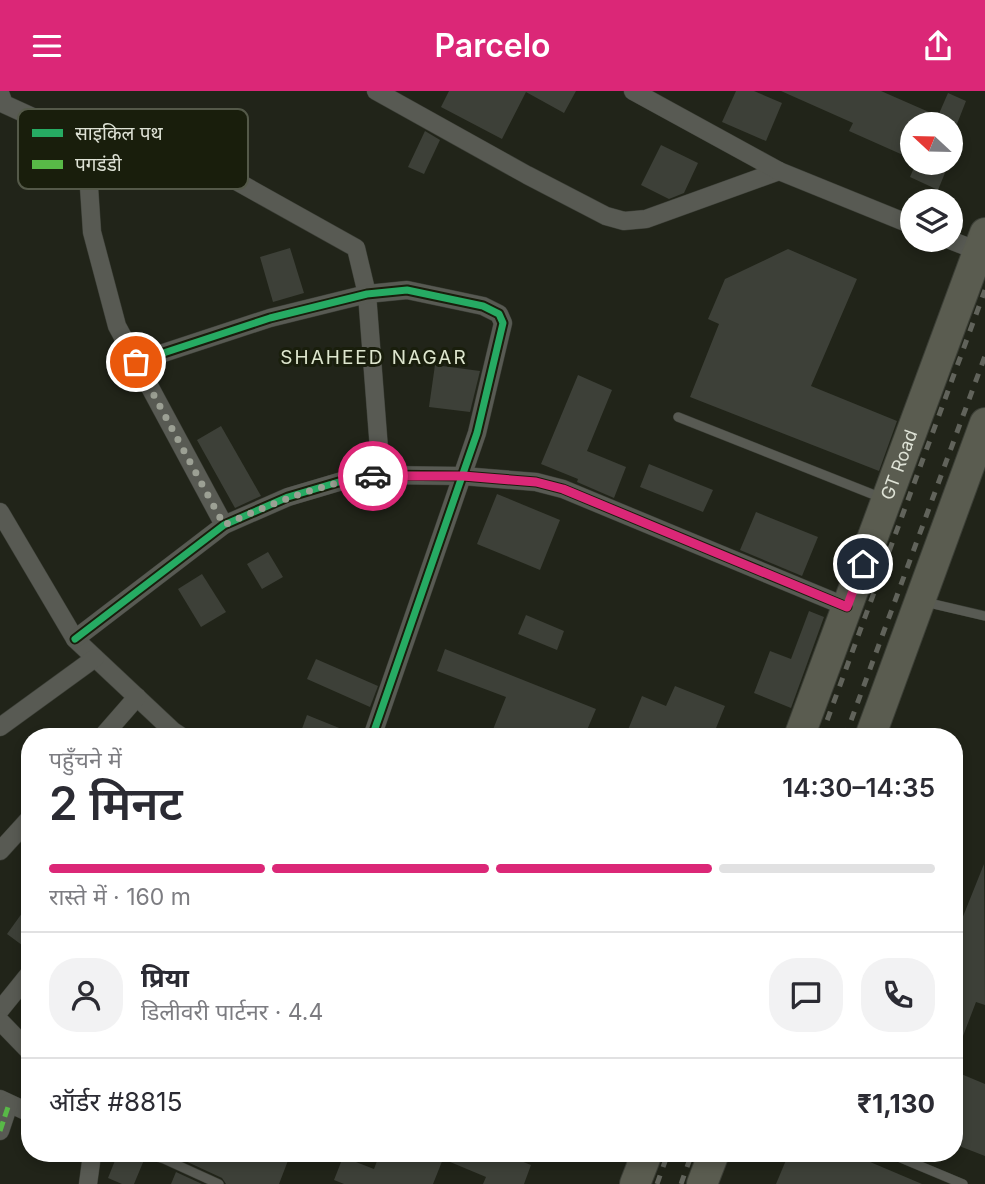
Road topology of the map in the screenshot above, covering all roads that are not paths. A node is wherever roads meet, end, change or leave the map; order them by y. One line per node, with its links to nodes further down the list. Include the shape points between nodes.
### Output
1 (376, 91): 5 (street, via 527,175 624,221 646,219)
2 (633, 91): 5 (street)
3 (4, 99): 4 (street)
4 (23, 109)
5 (779, 171): 8 (street)
6 (248, 188): 11 (street, via 356,248)
7 (89, 189): 12 (street, via 92,232 117,325)
8 (900, 220)
9 (963, 241): 10 (street)
10 (982, 242): 17 (highway, GT Road)
11 (367, 294): 12 (street, via 270,318); 15 (street); 16 (street, via 407,290 484,306 499,314 503,323)
12 (136, 362): 19 (street)
13 (678, 417): 17 (lane)
14 (985, 423): 20 (highway)
15 (381, 475): 16 (street); 19 (street, via 288,497)
16 (463, 476): 21 (street, via 563,489); 29 (street)
17 (886, 500): 21 (highway, GT Road)
18 (0, 513): 23 (street)
19 (224, 525): 23 (street)
20 (919, 600): 22 (lane); 31 (highway)
21 (847, 607): 30 (highway, GT Road)
22 (985, 616)
23 (75, 639): 24 (street)
24 (95, 658): 25 (street); 26 (street)
25 (137, 697): 27 (street); 28 (street)
26 (0, 727)
27 (110, 728)
28 (173, 728)
29 (375, 728)
30 (802, 728)
31 (873, 728)
32 (21, 828): 33 (street)
33 (0, 851)
34 (21, 984): 35 (street)
35 (0, 1010)
36 (0, 1021): 37 (street)
37 (21, 1043)
38 (5, 1102): 39 (street)
39 (0, 1131)
40 (91, 1162): 45 (street)
41 (170, 1162): 46 (lane)
42 (644, 1162): 47 (highway)
43 (711, 1162): 48 (highway)
44 (911, 1162): 49 (lane)
45 (88, 1184)
46 (219, 1184)
47 (635, 1184)
48 (702, 1184)
49 (963, 1184)

